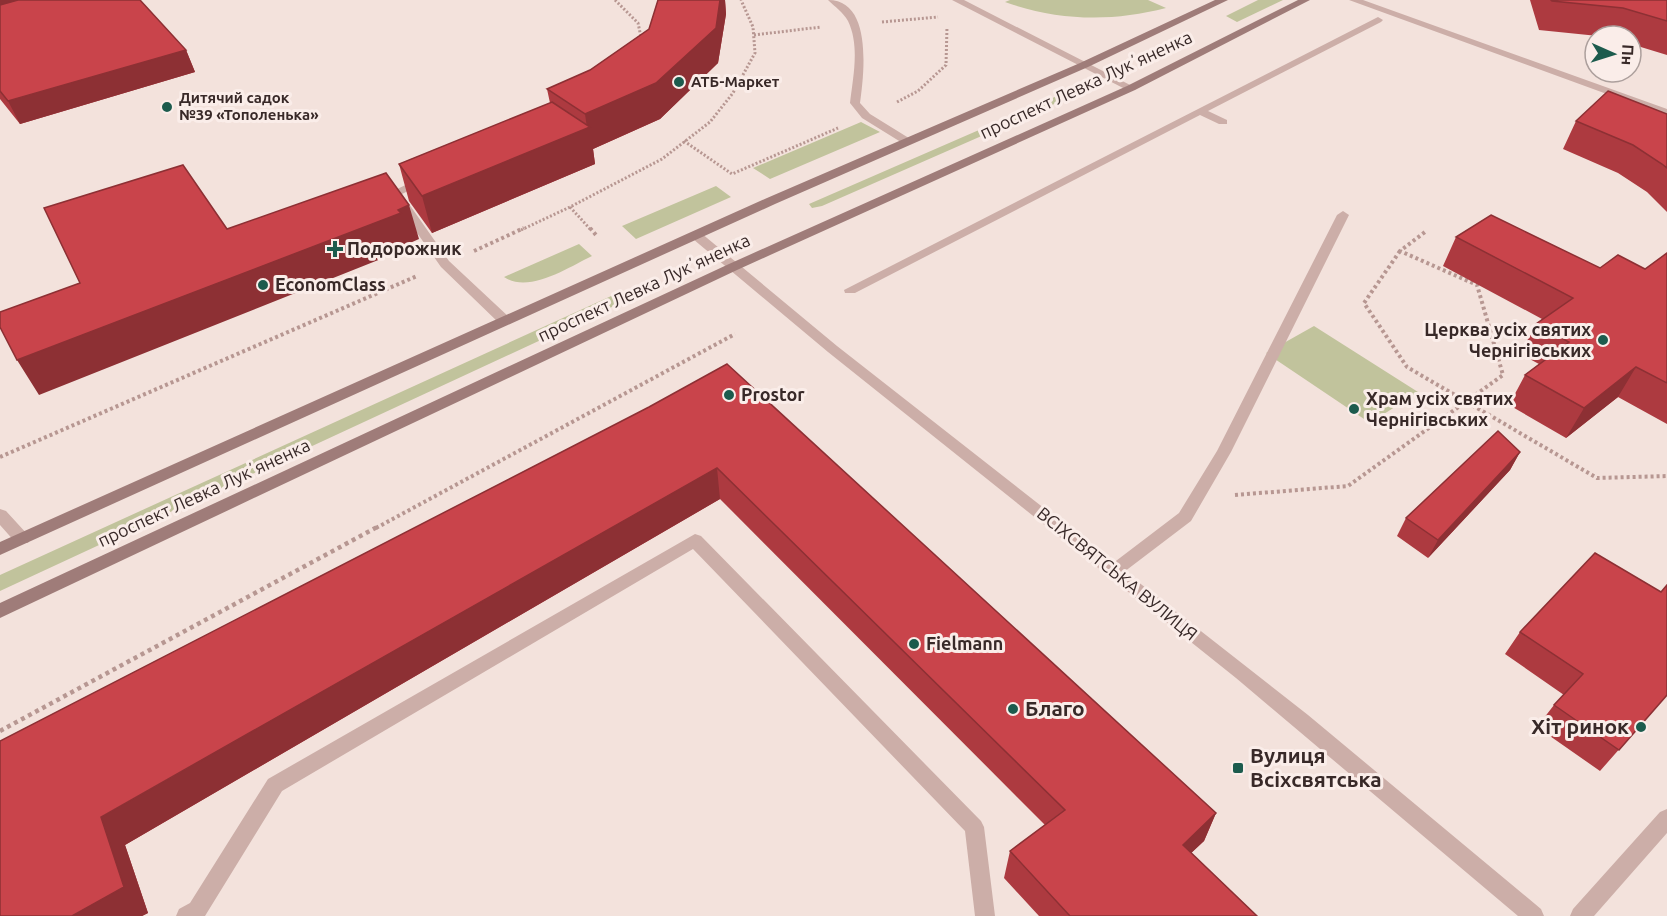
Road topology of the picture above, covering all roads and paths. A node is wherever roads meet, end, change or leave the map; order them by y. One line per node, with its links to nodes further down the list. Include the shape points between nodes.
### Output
1 (615, 0): 9 (path, via 638,23)
2 (741, 0): 15 (path, via 753,27 755,54 733,93 710,122)
3 (833, 0): 16 (street, via 843,6 855,24 859,42 855,103 866,116)
4 (957, 0): 10 (street)
5 (1223, 0): 10 (main road, проспект Левка Лукʼяненка)
6 (1305, 0): 11 (main road, проспект Левка Лукʼяненка)
7 (1354, 0): 13 (street)
8 (1378, 20): 12 (street)
9 (642, 41)
10 (1084, 65): 11 (street); 16 (main road, проспект Левка Лукʼяненка)
11 (1131, 88): 26 (main road, проспект Левка Лукʼяненка)
12 (1200, 111): 14 (street); 27 (street)
13 (1667, 113)
14 (1222, 122)
15 (684, 141): 18 (path); 19 (path, via 662,159)
16 (908, 142): 23 (main road, проспект Левка Лукʼяненка)
17 (436, 174): 25 (street, via 394,193)
18 (732, 174)
19 (570, 207): 22 (path); 25 (path)
20 (1343, 215): 33 (street, via 1224,452)
21 (1425, 232): 24 (path)
22 (596, 235)
23 (696, 236): 26 (street, ВСІХСВЯТСЬКА ВУЛИЦЯ); 28 (main road, проспект Левка Лукʼяненка)
24 (1400, 251): 30 (path, via 1364,303 1407,366); 30 (path, via 1477,285 1503,375)
25 (445, 264): 28 (street); 31 (path)
26 (733, 267): 37 (street, ВСІХСВЯТСЬКА ВУЛИЦЯ); 38 (main road, проспект Левка Лукʼяненка)
27 (849, 290)
28 (505, 321): 35 (main road, проспект Левка Лукʼяненка)
29 (735, 334): 39 (path)
30 (1465, 402): 32 (path, via 1598,478); 33 (path, via 1348,486)
31 (0, 458)
32 (1667, 476)
33 (1196, 499): 37 (street, via 1185,517)
34 (0, 514): 35 (street)
35 (22, 539): 36 (main road, проспект Левка Лукʼяненка)
36 (0, 549)
37 (1114, 571): 41 (street, ВСІХСВЯТСЬКА ВУЛИЦЯ, via 1422,820)
38 (0, 611)
39 (0, 731)
40 (1667, 818): 44 (street)
41 (1526, 914)
42 (186, 916): 43 (street, via 196,910 275,785 695,540 974,827)
43 (985, 916)
44 (1580, 916)

